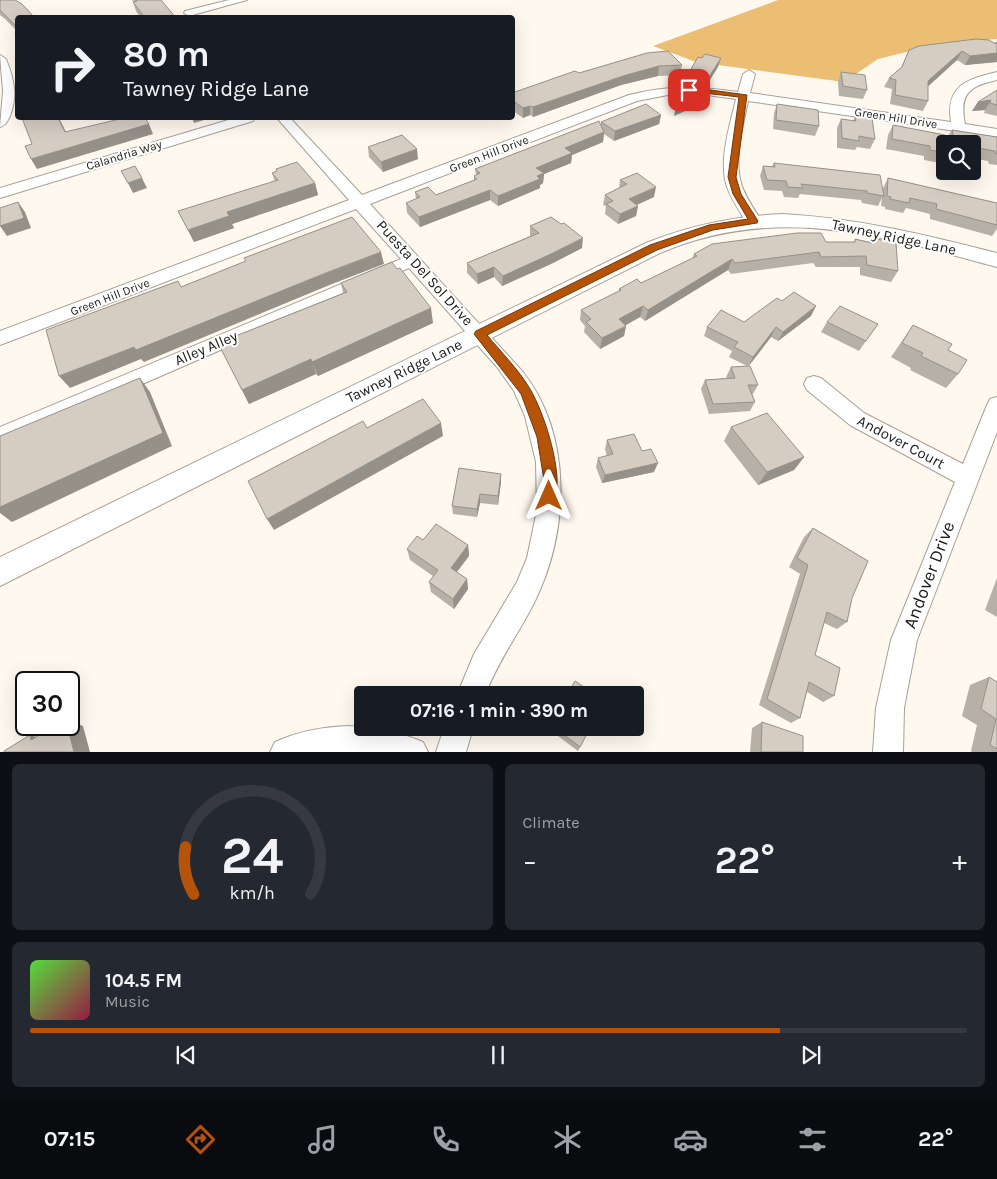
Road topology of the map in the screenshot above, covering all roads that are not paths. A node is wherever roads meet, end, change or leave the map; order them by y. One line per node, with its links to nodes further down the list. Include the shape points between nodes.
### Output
1 (242, 0): 2 (street)
2 (188, 12)
3 (0, 59): 6 (street)
4 (749, 74): 7 (street)
5 (997, 76): 11 (street, via 973,83 958,95 954,109)
6 (5, 84): 10 (street, via 10,98)
7 (743, 95): 11 (street, Green Hill Drive); 14 (street, Green Hill Drive, via 689,90 646,94); 15 (street, via 732,177 737,194)
8 (241, 120): 13 (street, Calandria Way)
9 (285, 120): 14 (street, Puesta Del Sol Drive)
10 (0, 123)
11 (959, 128): 12 (street, Green Hill Drive)
12 (997, 133)
13 (0, 193)
14 (359, 203): 16 (street, Puesta Del Sol Drive); 19 (street, Green Hill Drive)
15 (754, 221): 17 (street, Tawney Ridge Lane, via 807,220 858,226); 18 (street, Tawney Ridge Lane, via 712,227 653,248)
16 (412, 260): 18 (street, Puesta Del Sol Drive); 22 (street, Alley Alley)
17 (997, 260)
18 (480, 334): 24 (street, Tawney Ridge Lane); 25 (street, Puesta Del Sol Drive, via 526,392 544,437 550,480 547,530 531,580)
19 (0, 338)
20 (814, 384): 23 (street, Andover Court, via 857,419)
21 (997, 406): 23 (street, Andover Drive)
22 (0, 437)
23 (967, 477): 30 (street, Andover Drive, via 904,640 890,708)
24 (0, 572)
25 (475, 686)
26 (456, 736): 29 (street)
27 (285, 752): 28 (street, via 340,740 386,744)
28 (413, 752)
29 (451, 752)
30 (888, 752)

